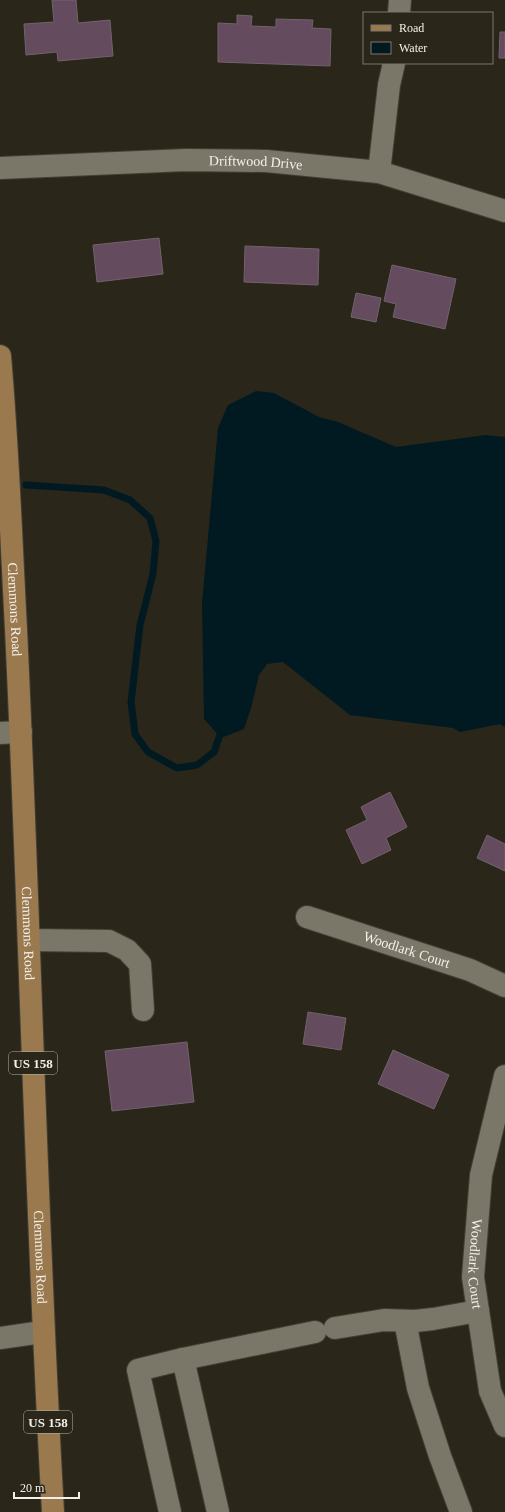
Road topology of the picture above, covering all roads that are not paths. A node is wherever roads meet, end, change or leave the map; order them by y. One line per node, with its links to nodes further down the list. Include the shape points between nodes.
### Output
1 (400, 0): 2 (street)
2 (399, 12)
3 (394, 64): 5 (street)
4 (0, 168): 5 (street, Driftwood Drive, via 186,160 266,160)
5 (379, 172): 6 (street, Driftwood Drive)
6 (505, 211)
7 (0, 356): 8 (main road, Clemmons Road / US 158)
8 (2, 394): 9 (main road, Clemmons Road / US 158)
9 (11, 733): 11 (main road, Clemmons Road / US 158)
10 (307, 917): 12 (street, Woodlark Court, via 470,970)
11 (29, 940): 13 (street, via 109,941 127,950 140,964); 17 (main road, Clemmons Road / US 158)
12 (505, 986)
13 (143, 1010)
14 (505, 1076): 15 (street, Woodlark Court, via 481,1175 473,1277)
15 (478, 1311): 16 (street); 20 (street, Woodlark Court, via 490,1391)
16 (405, 1321): 19 (street, via 384,1320 325,1330); 24 (street, via 418,1388 440,1456)
17 (42, 1332): 18 (street); 21 (main road, Clemmons Road / US 158)
18 (0, 1338)
19 (183, 1359): 22 (street, via 138,1370); 23 (street)
20 (505, 1426)
21 (53, 1512)
22 (170, 1512)
23 (218, 1512)
24 (462, 1512)

